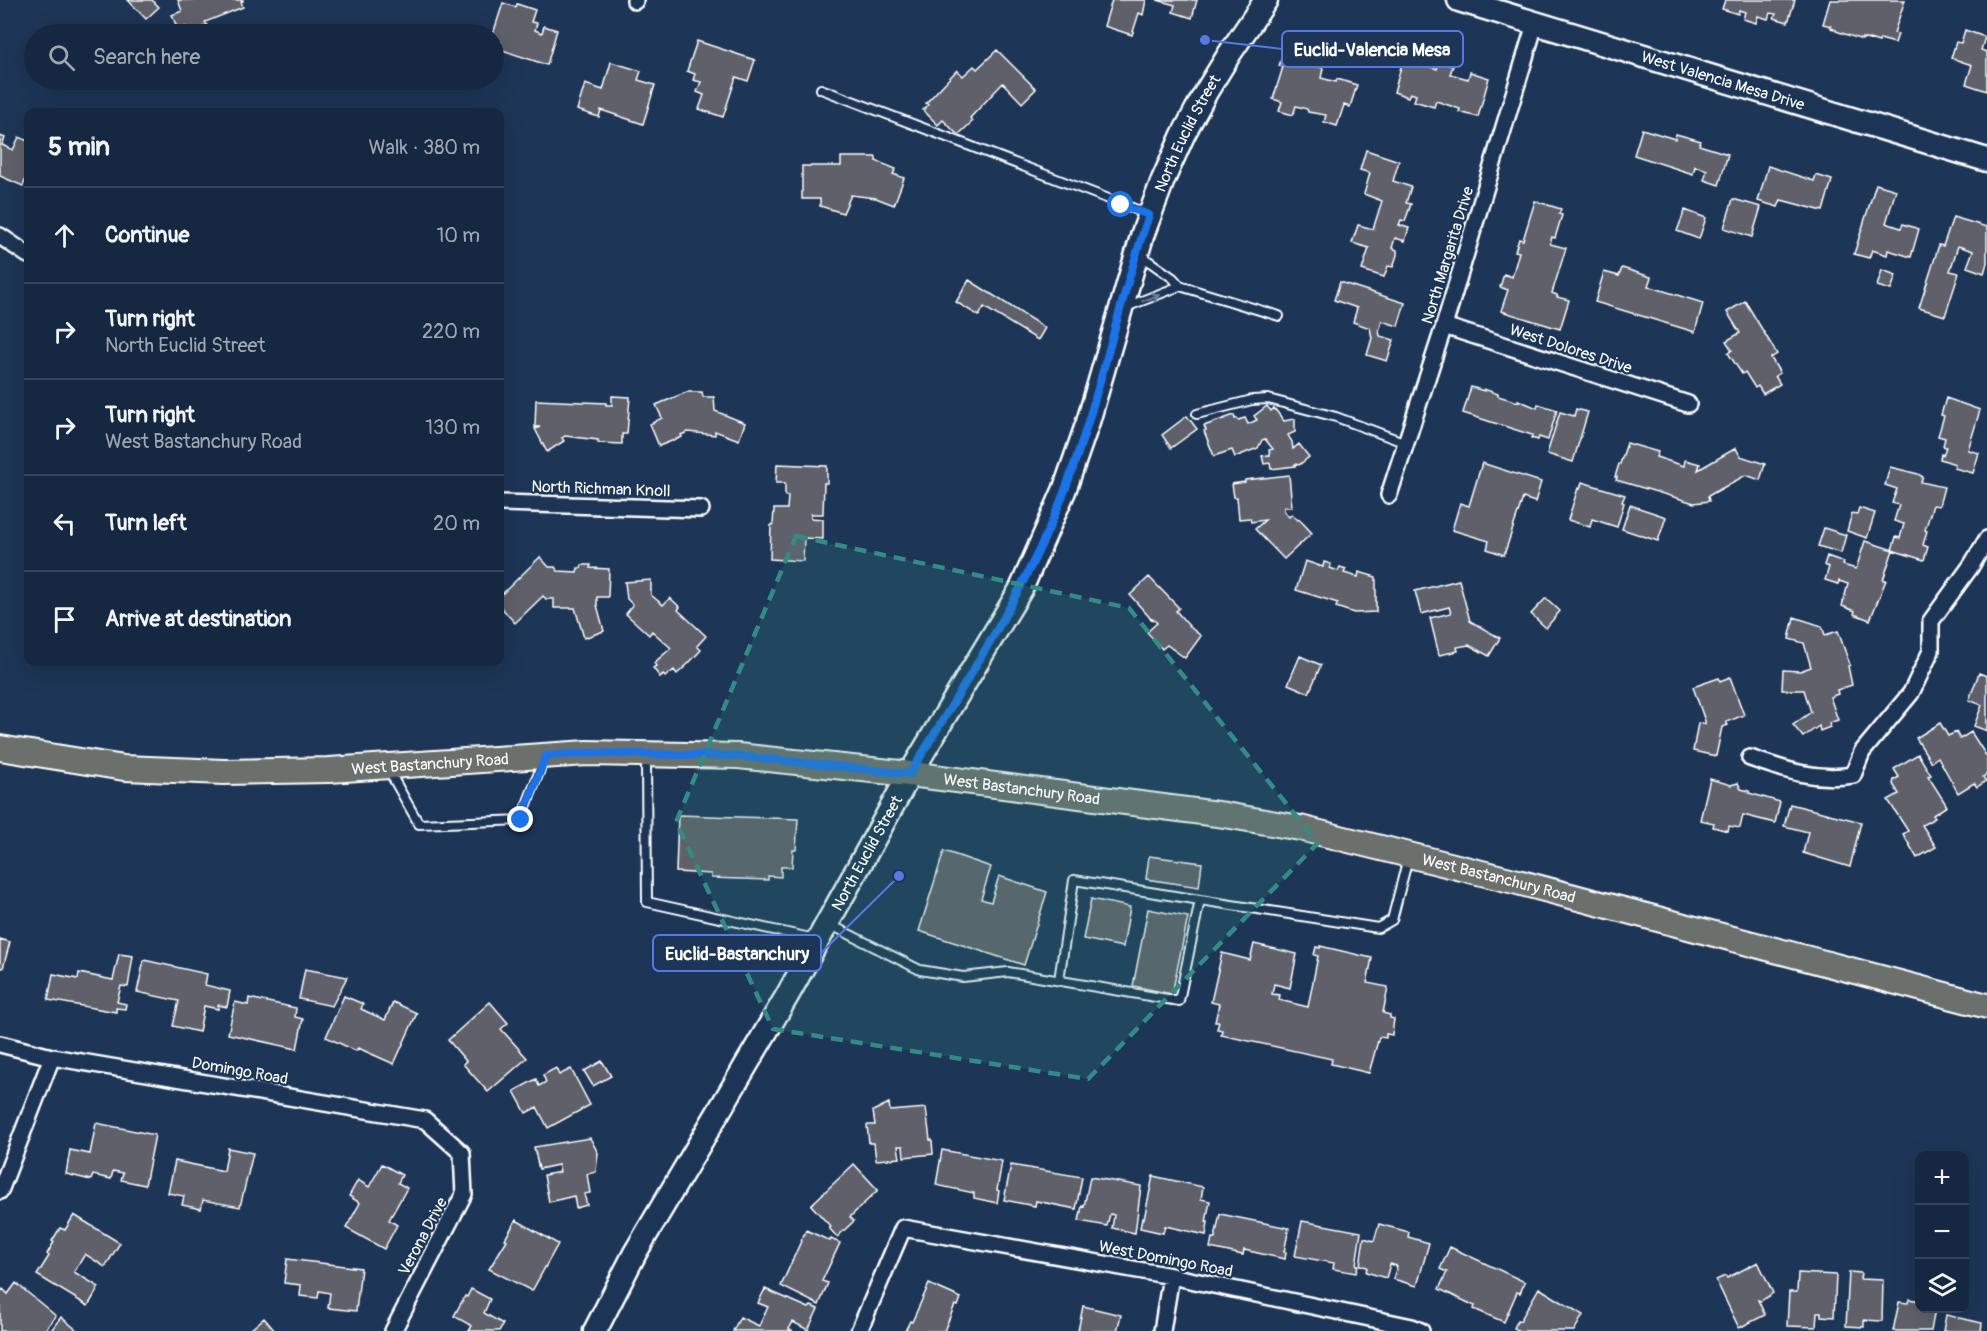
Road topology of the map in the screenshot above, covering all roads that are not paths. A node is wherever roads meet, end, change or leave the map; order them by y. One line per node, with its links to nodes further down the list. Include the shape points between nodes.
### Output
1 (1266, 0): 6 (main road, North Euclid Street, via 1183,135)
2 (1459, 0): 3 (main road, West Valencia Mesa Drive)
3 (1535, 24): 5 (main road, West Valencia Mesa Drive); 13 (street, North Margarita Drive)
4 (820, 89): 6 (lane)
5 (1987, 160)
6 (1149, 215): 9 (main road, North Euclid Street)
7 (0, 236): 8 (street)
8 (24, 252)
9 (1137, 253): 10 (lane); 11 (main road, North Euclid Street)
10 (1180, 286): 11 (lane, one-way to 10); 12 (lane)
11 (1120, 309): 26 (main road, North Euclid Street, via 1064,491 1021,589)
12 (1279, 316)
13 (1444, 326): 14 (street, West Dolores Drive); 16 (street, North Margarita Drive)
14 (1688, 404)
15 (1197, 414): 16 (lane, via 1268,399 1336,417)
16 (1406, 443): 17 (street, North Margarita Drive)
17 (1389, 495)
18 (504, 503): 19 (street, North Richman Knoll)
19 (700, 509)
20 (1987, 539): 24 (street, via 1931,621 1931,651 1911,693 1862,752 1853,775 1836,778 1794,773)
21 (0, 748): 25 (main road, West Bastanchury Road, via 124,768 224,772)
22 (646, 754): 23 (main road, West Bastanchury Road); 26 (main road, West Bastanchury Road, via 738,756); 29 (lane, via 647,902)
23 (546, 756): 25 (main road, West Bastanchury Road); 25 (lane, via 521,820 419,824)
24 (1750, 758)
25 (387, 767)
26 (910, 774): 27 (main road, West Bastanchury Road, via 1225,815 1300,828); 29 (main road, North Euclid Street)
27 (1409, 855): 28 (lane, via 1392,920 1378,928); 31 (main road, West Bastanchury Road)
28 (1200, 900): 30 (lane, via 1179,1001); 30 (lane, via 1074,880)
29 (823, 931): 30 (lane, via 920,970 963,977 1008,972); 38 (main road, North Euclid Street, via 641,1243)
30 (1059, 980)
31 (1987, 1006)
32 (0, 1044): 33 (street, Domingo Road)
33 (52, 1057): 34 (street, Domingo Road, via 425,1120); 35 (street)
34 (462, 1153): 37 (street, Verona Drive, via 465,1194)
35 (0, 1191)
36 (1171, 1276): 39 (street, West Domingo Road, via 903,1228); 40 (street); 41 (street, West Domingo Road)
37 (393, 1331)
38 (595, 1331)
39 (859, 1331)
40 (1162, 1331)
41 (1421, 1331)

